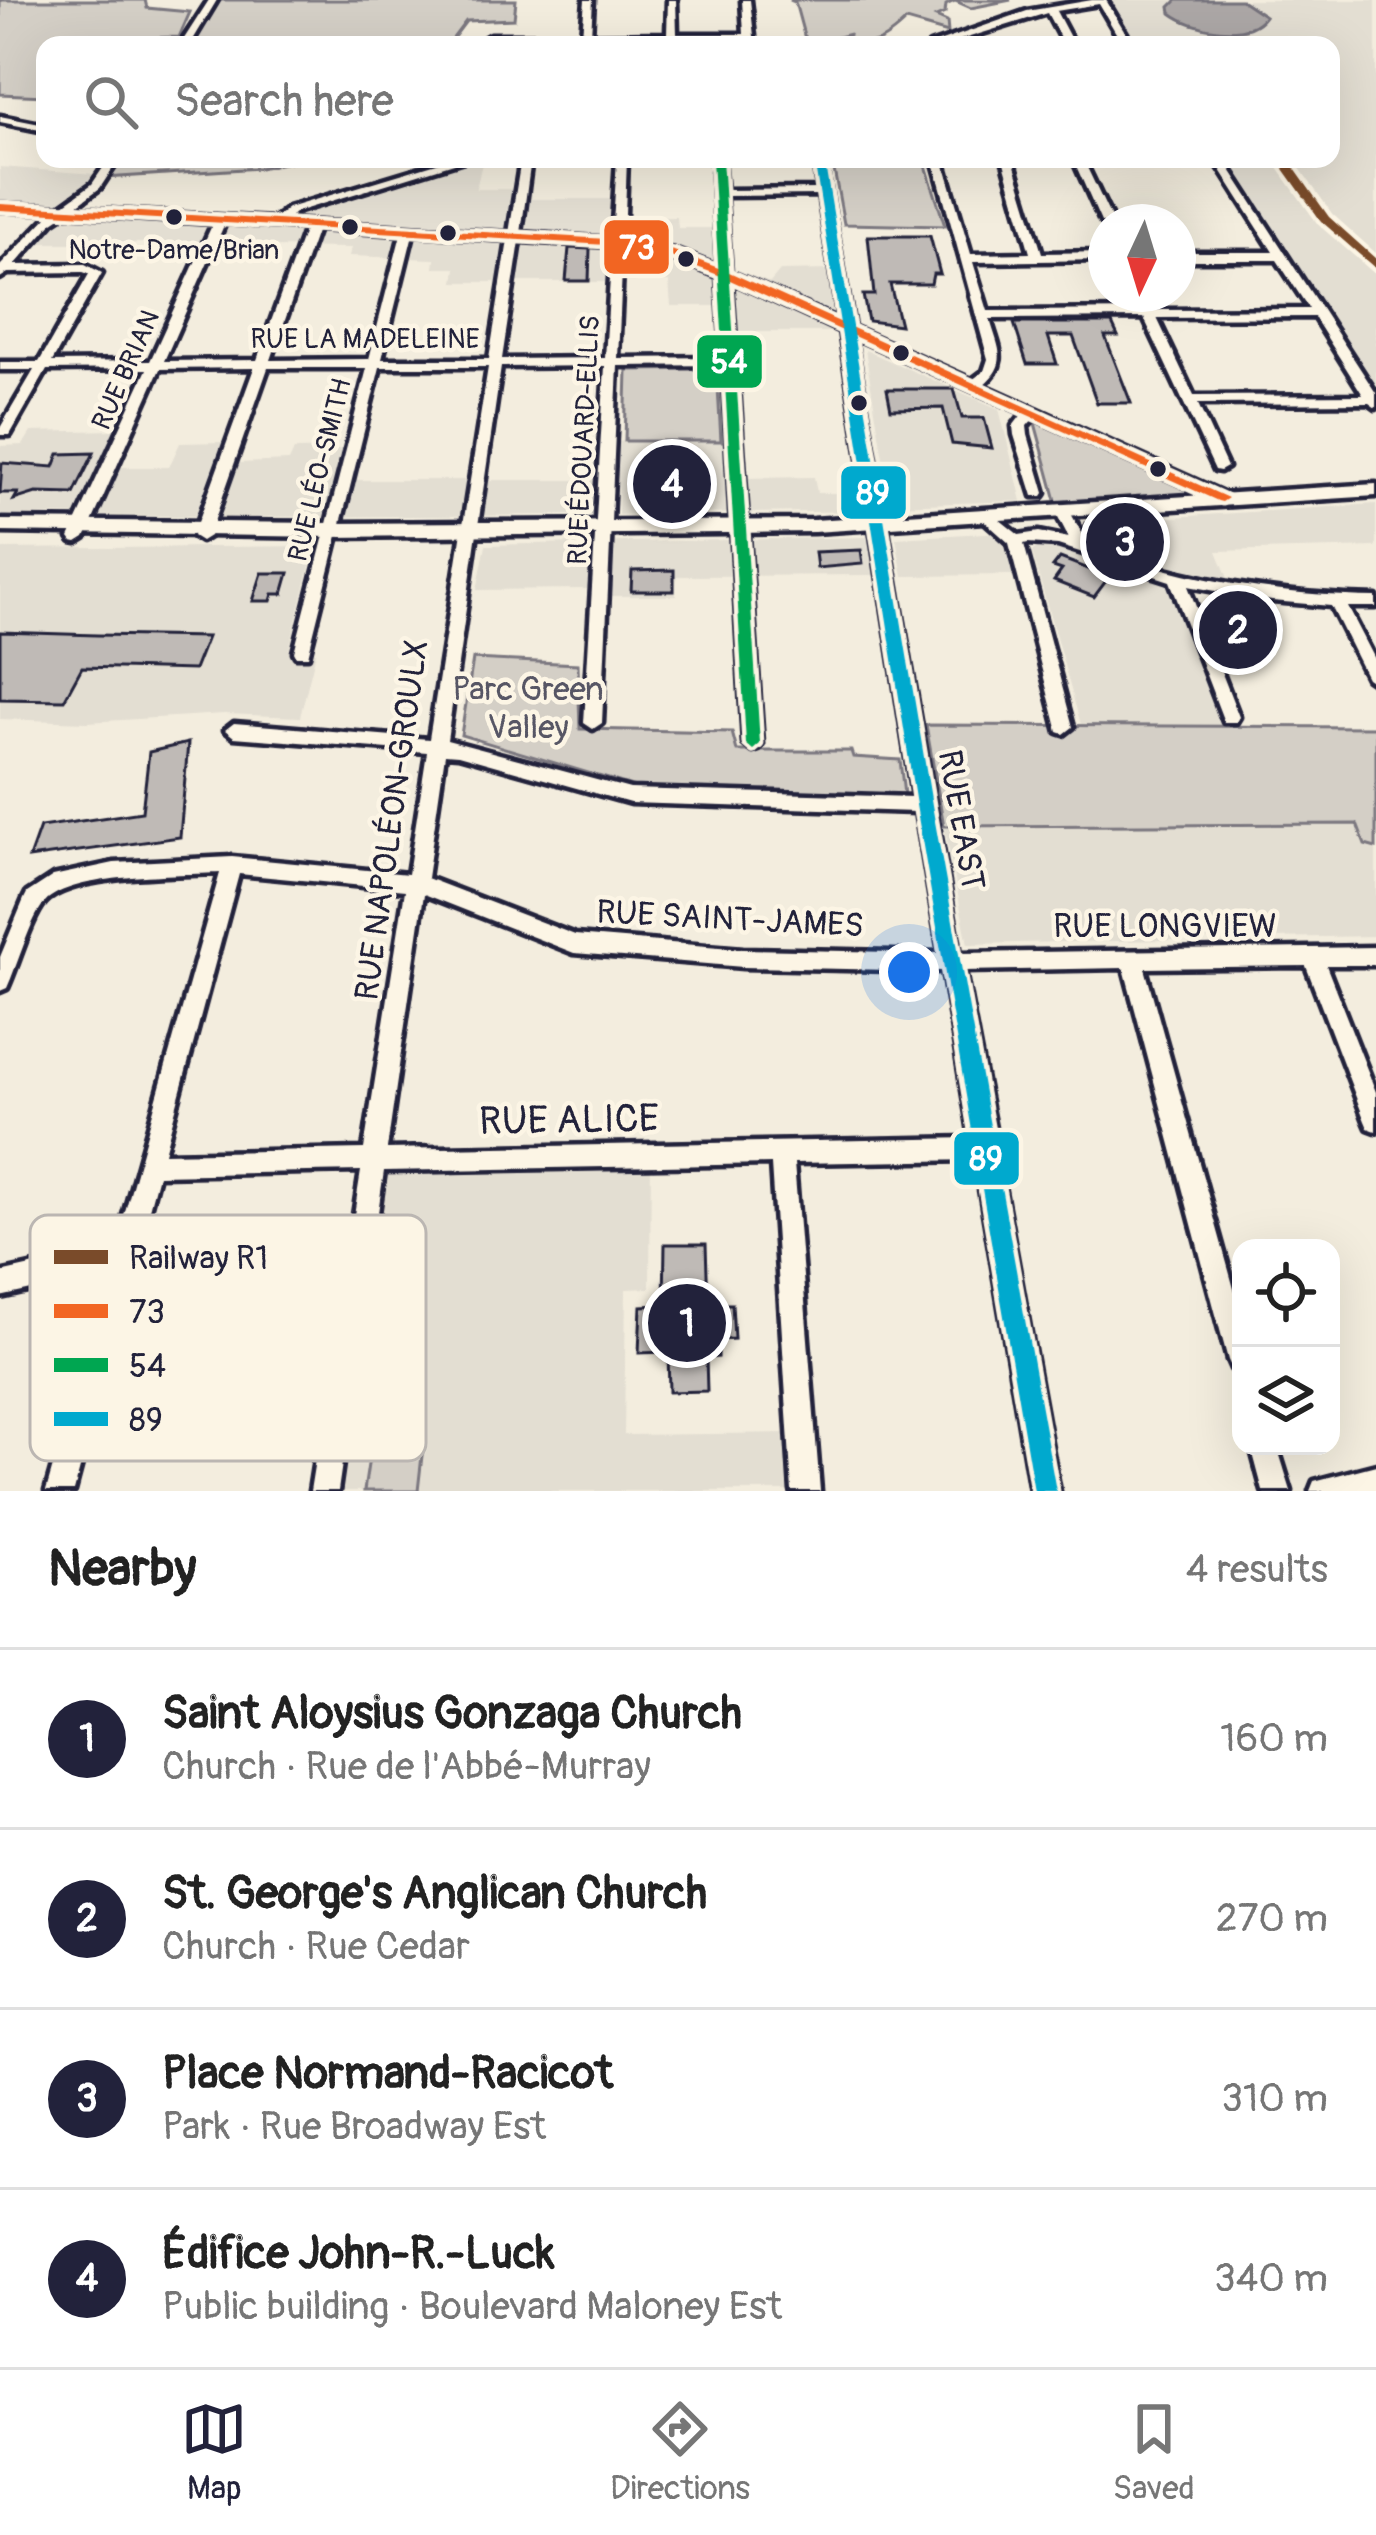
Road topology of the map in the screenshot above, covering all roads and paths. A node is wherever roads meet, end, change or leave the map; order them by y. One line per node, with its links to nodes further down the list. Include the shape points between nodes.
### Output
1 (213, 0): 8 (street)
2 (590, 0): 9 (street)
3 (672, 0): 10 (street)
4 (746, 0): 11 (street)
5 (1102, 1): 6 (street); 15 (street)
6 (1050, 9): 7 (street); 14 (street)
7 (977, 31): 12 (street); 13 (street)
8 (191, 36)
9 (586, 36)
10 (672, 36)
11 (749, 36)
12 (962, 36)
13 (979, 36)
14 (1064, 36)
15 (1123, 36)
16 (0, 119): 17 (street)
17 (36, 126)
18 (107, 168): 32 (street)
19 (432, 168): 34 (street, via 292,210)
20 (525, 168): 37 (street, RUE NAPOLÉON-GROULX)
21 (622, 168): 38 (street, RUE ÉDOUARD-ELLIS)
22 (718, 168): 28 (street)
23 (821, 168): 29 (street, RUE EAST)
24 (941, 168): 43 (street)
25 (1012, 168): 42 (street)
26 (1082, 168): 30 (street)
27 (1225, 168): 41 (street)
28 (719, 193): 29 (street); 45 (street)
29 (825, 193): 49 (street, RUE EAST)
30 (1099, 204)
31 (0, 207): 32 (street)
32 (58, 212): 33 (street); 44 (street)
33 (220, 221): 34 (street); 55 (street, RUE BRIAN)
34 (275, 224): 35 (street)
35 (312, 226): 36 (street); 54 (street)
36 (408, 230): 37 (street); 53 (street, RUE LÉO-SMITH)
37 (516, 236): 38 (street); 51 (street, RUE NAPOLÉON-GROULX)
38 (619, 243): 45 (street); 52 (street, RUE ÉDOUARD-ELLIS)
39 (1088, 256): 42 (street)
40 (1196, 256): 41 (street)
41 (1280, 256): 46 (street)
42 (1037, 257): 43 (street)
43 (968, 258): 48 (street)
44 (2, 272): 57 (street, via 96,273)
45 (725, 274): 49 (street); 50 (street)
46 (1318, 313): 47 (street); 60 (street)
47 (1149, 314): 48 (street); 59 (street)
48 (984, 315): 58 (street, via 994,364)
49 (843, 328): 58 (street); 70 (street, RUE EAST)
50 (730, 361): 52 (street, RUE LA MADELEINE); 72 (street)
51 (496, 362): 52 (street, RUE LA MADELEINE); 53 (street, RUE LA MADELEINE); 75 (street, RUE NAPOLÉON-GROULX)
52 (613, 362): 73 (street, RUE ÉDOUARD-ELLIS)
53 (375, 363): 54 (street, RUE LA MADELEINE); 74 (street, RUE LÉO-SMITH)
54 (261, 364): 55 (street, RUE LA MADELEINE); 77 (street)
55 (153, 365): 57 (street, RUE LA MADELEINE); 76 (street, RUE BRIAN)
56 (0, 366): 57 (street, RUE LA MADELEINE)
57 (45, 366): 63 (street)
58 (975, 386): 61 (street)
59 (1190, 400): 60 (street); 64 (street)
60 (1374, 402): 62 (street)
61 (1032, 412): 66 (street, via 1021,435); 67 (street)
62 (1376, 420)
63 (5, 432)
64 (1220, 467)
65 (1376, 490): 67 (main road)
66 (1038, 493)
67 (1227, 500): 68 (main road)
68 (1064, 513): 69 (main road); 80 (street)
69 (989, 518): 70 (main road); 79 (street)
70 (878, 524): 72 (main road); 92 (street, RUE EAST)
71 (0, 526): 76 (main road)
72 (741, 527): 73 (main road); 90 (street)
73 (605, 528): 75 (main road); 87 (street, RUE ÉDOUARD-ELLIS)
74 (332, 530): 75 (main road); 77 (main road); 84 (street, RUE LÉO-SMITH)
75 (469, 530): 91 (street, RUE NAPOLÉON-GROULX)
76 (79, 532): 77 (main road); 78 (main road)
77 (202, 532)
78 (0, 540)
79 (1016, 541): 80 (street, via 1043,536); 88 (street)
80 (1082, 548): 81 (street)
81 (1177, 579): 82 (street); 86 (street)
82 (1337, 602): 83 (street); 85 (street)
83 (1376, 602)
84 (302, 652)
85 (1376, 677)
86 (1230, 717)
87 (593, 723)
88 (1064, 727)
89 (235, 730): 91 (street)
90 (753, 744)
91 (437, 746): 92 (street, via 629,796); 94 (street, RUE NAPOLÉON-GROULX)
92 (924, 806): 98 (street, RUE EAST)
93 (232, 865): 94 (street, RUE SAINT-JAMES); 99 (street, RUE SAINT-JAMES, via 114,871 53,884 34,899); 104 (street)
94 (418, 883): 98 (street, RUE SAINT-JAMES, via 574,944); 103 (street, RUE NAPOLÉON-GROULX)
95 (1376, 956): 97 (street, RUE LONGVIEW)
96 (1132, 958): 97 (street, RUE LONGVIEW); 98 (street, RUE LONGVIEW); 109 (street)
97 (1313, 958): 100 (street)
98 (954, 962): 101 (street, RUE EAST)
99 (0, 982)
100 (1376, 1121)
101 (986, 1149): 102 (street, RUE ALICE); 117 (street, RUE EAST)
102 (782, 1153): 103 (street, RUE ALICE); 116 (street)
103 (373, 1160): 104 (street, RUE ALICE); 106 (street, RUE NAPOLÉON-GROULX)
104 (152, 1164): 105 (street)
105 (137, 1215)
106 (365, 1215)
107 (30, 1278): 108 (street)
108 (0, 1285)
109 (1237, 1347)
110 (1267, 1455): 118 (street)
111 (68, 1461): 114 (street)
112 (328, 1461): 115 (street, RUE NAPOLÉON-GROULX)
113 (1376, 1478): 119 (street)
114 (60, 1491)
115 (324, 1491)
116 (806, 1491)
117 (1045, 1491)
118 (1277, 1491)
119 (1324, 1491)

